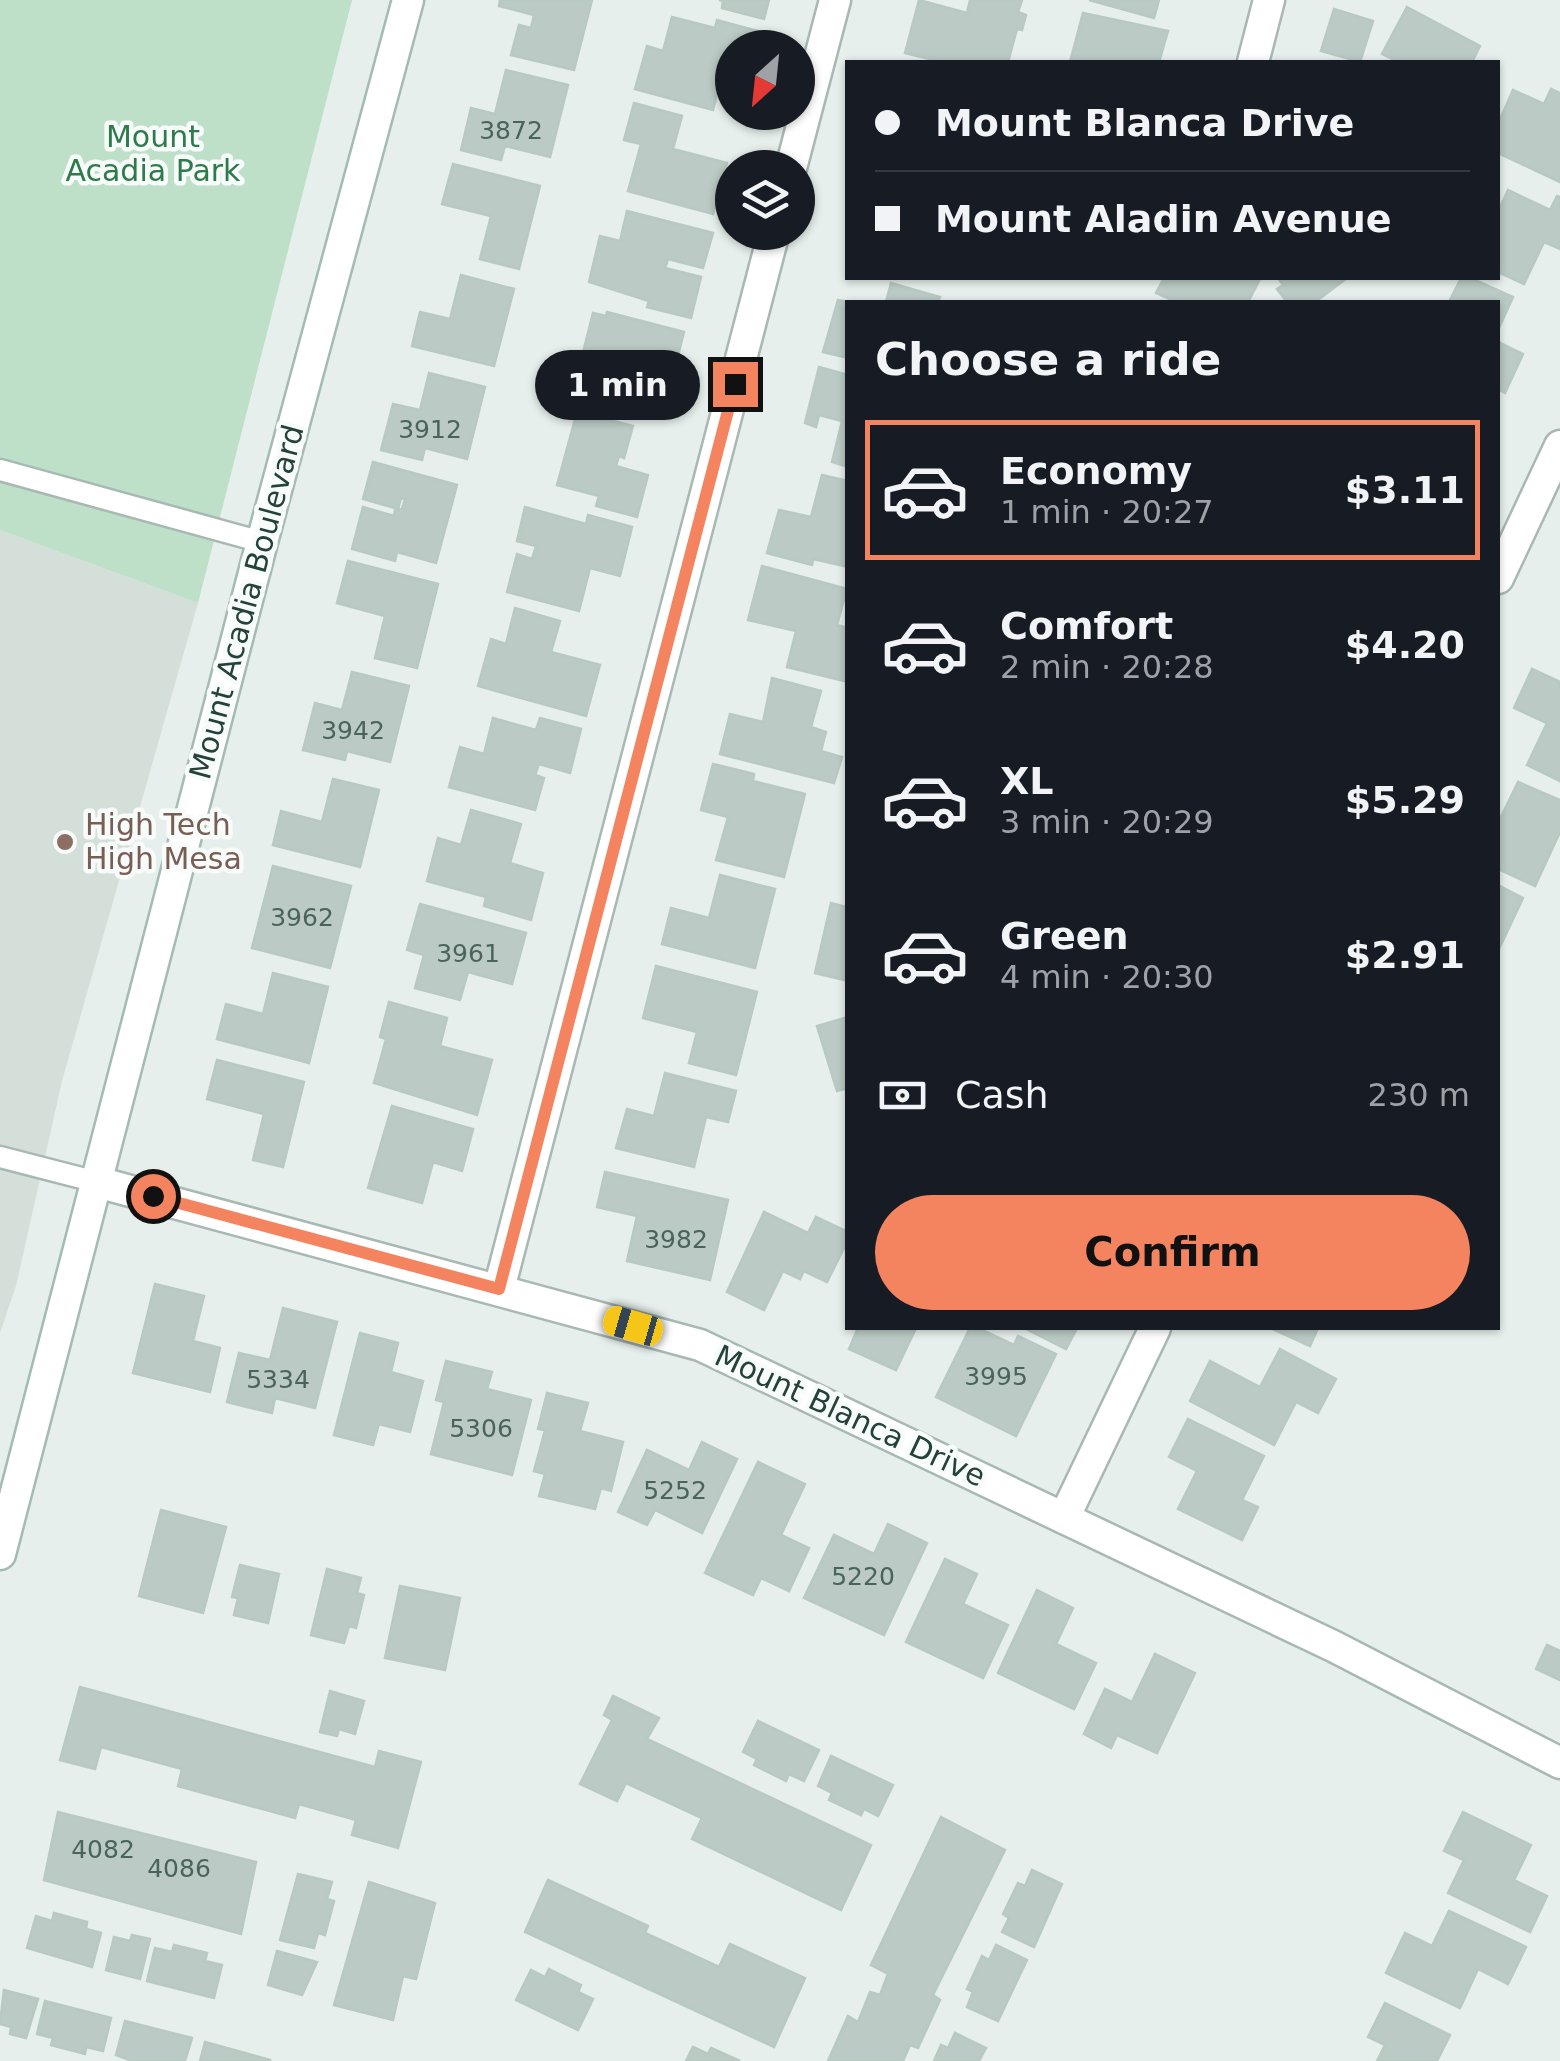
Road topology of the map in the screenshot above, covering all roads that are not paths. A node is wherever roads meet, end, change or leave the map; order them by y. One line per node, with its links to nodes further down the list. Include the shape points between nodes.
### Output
1 (408, 0): 9 (street, Mount Acadia Boulevard)
2 (835, 0): 5 (street)
3 (1268, 0): 4 (street)
4 (1253, 60)
5 (796, 150)
6 (769, 250): 13 (street)
7 (1560, 446): 10 (street)
8 (0, 470): 9 (lane)
9 (262, 542): 12 (street, Mount Acadia Boulevard)
10 (1500, 574)
11 (0, 1156): 12 (lane)
12 (96, 1182): 13 (street, Mount Blanca Drive); 16 (street, Mount Acadia Boulevard)
13 (499, 1289): 15 (street, Mount Blanca Drive, via 700,1345)
14 (1153, 1330): 15 (street)
15 (1064, 1518): 17 (street, Mount Blanca Drive)
16 (0, 1554)
17 (1560, 1763)

